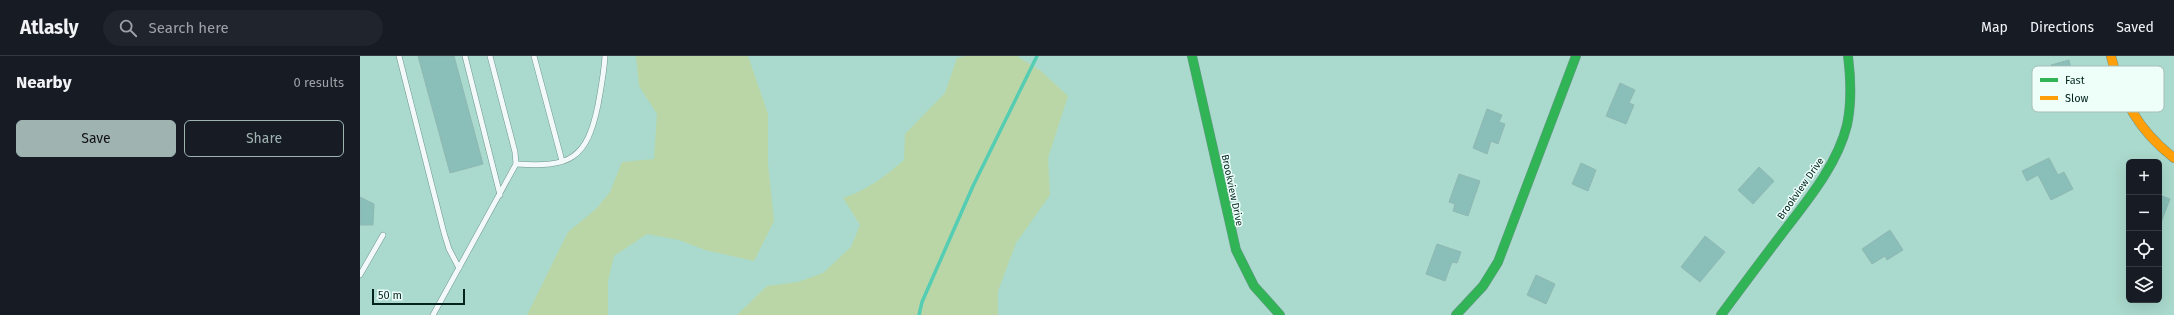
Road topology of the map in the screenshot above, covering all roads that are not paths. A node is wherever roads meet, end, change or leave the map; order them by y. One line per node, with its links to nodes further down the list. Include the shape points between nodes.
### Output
1 (399, 56): 17 (lane, via 444,233)
2 (465, 56): 15 (lane)
3 (490, 56): 14 (lane)
4 (534, 56): 13 (lane)
5 (605, 56): 13 (lane, via 591,133 585,145)
6 (1192, 56): 20 (street, Brookview Drive, via 1236,250 1256,290)
7 (1576, 56): 21 (street, via 1498,262 1483,286)
8 (1848, 56): 22 (street, Brookview Drive, via 1851,71 1851,109 1840,146 1824,176)
9 (2111, 56): 10 (street)
10 (2114, 66)
11 (2130, 112): 12 (street, via 2144,132)
12 (2174, 158)
13 (562, 161): 14 (lane, via 538,166)
14 (516, 164): 15 (lane)
15 (500, 195): 17 (lane)
16 (383, 235): 18 (lane)
17 (459, 268): 19 (lane)
18 (360, 275)
19 (433, 315)
20 (1280, 315)
21 (1456, 315)
22 (1721, 315)

